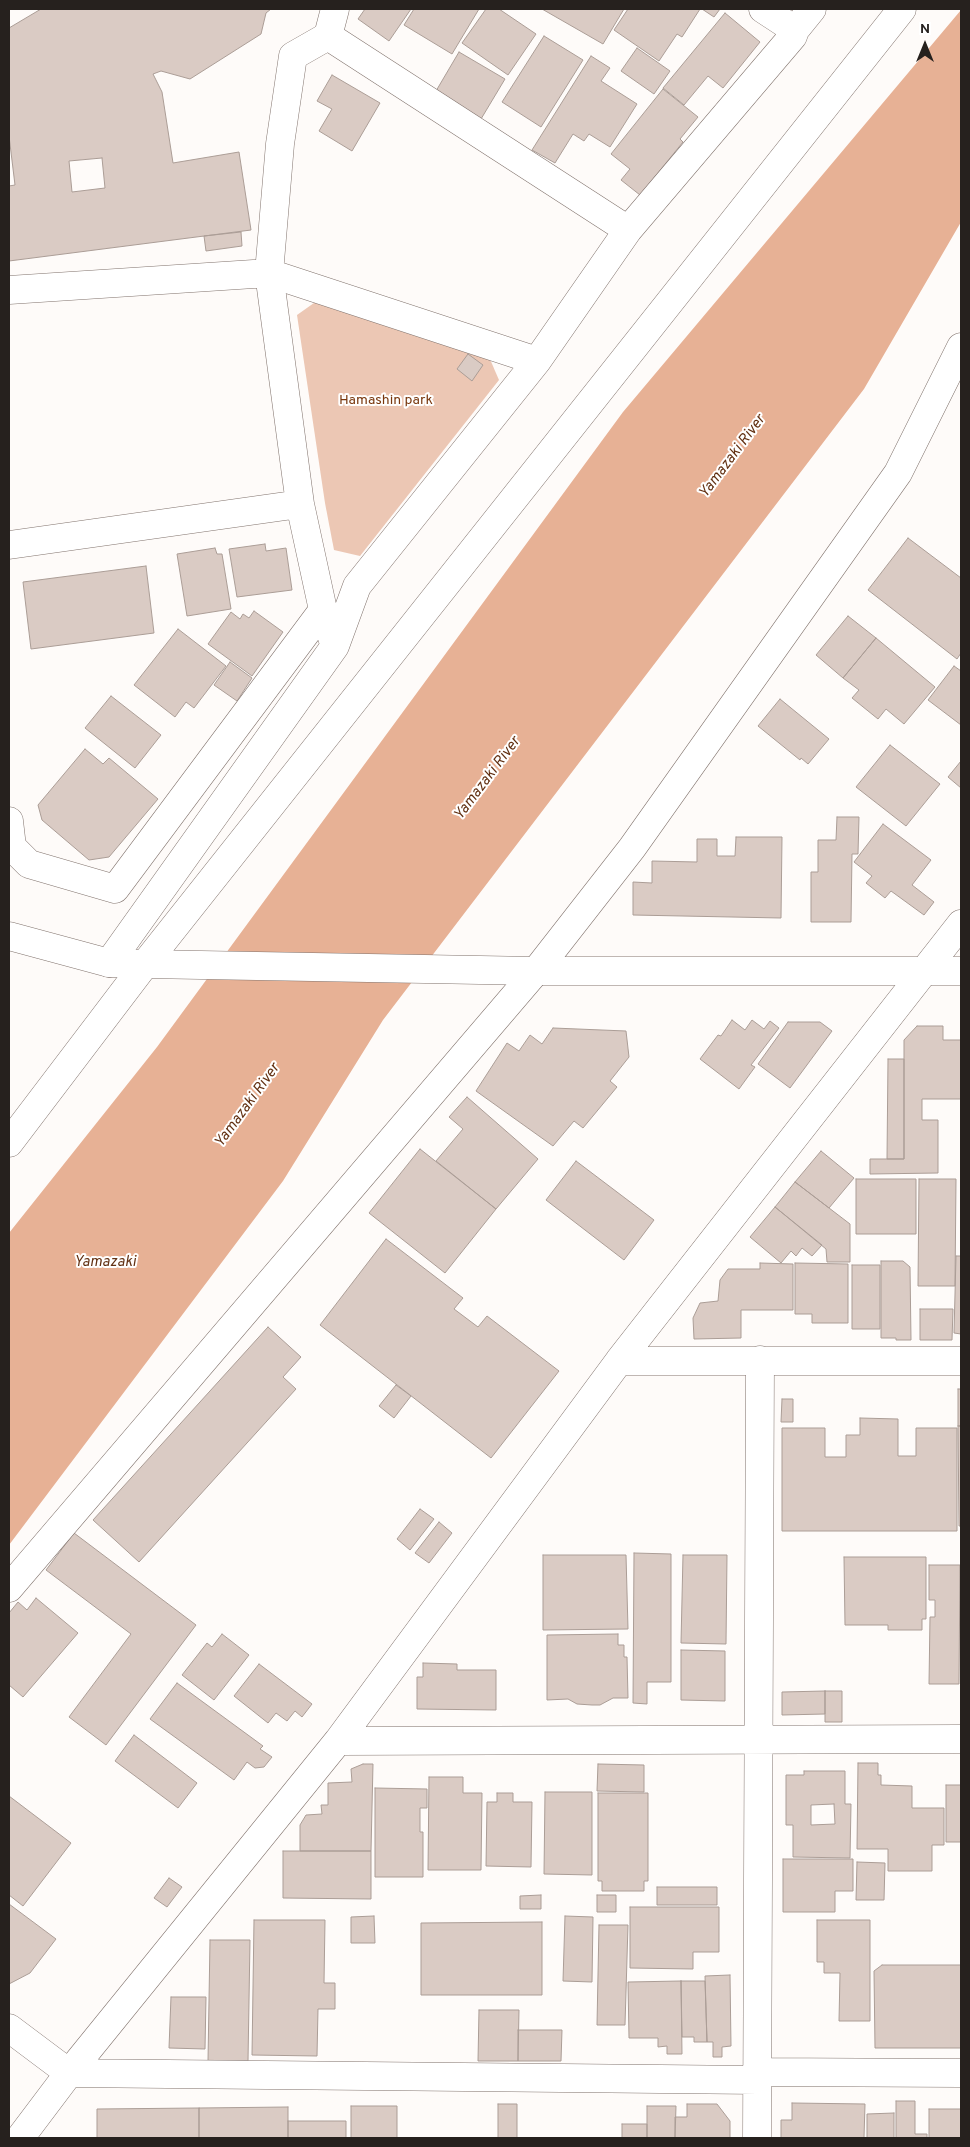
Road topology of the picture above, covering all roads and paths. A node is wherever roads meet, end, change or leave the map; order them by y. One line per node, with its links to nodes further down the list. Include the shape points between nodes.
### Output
1 (335, 9): 5 (street)
2 (763, 9): 4 (street)
3 (902, 9): 19 (street)
4 (803, 19): 6 (street, via 794,36)
5 (328, 36): 6 (street); 7 (street, via 293,56 280,144)
6 (628, 230): 10 (street)
7 (269, 273): 8 (street); 10 (street); 11 (street)
8 (9, 290)
9 (961, 347): 22 (street, via 898,473 632,848)
10 (537, 361): 14 (street, via 357,586)
11 (300, 504): 12 (street); 13 (street)
12 (9, 545)
13 (323, 610): 14 (street); 15 (street, via 114,889 29,864 12,847)
14 (335, 646): 18 (street)
15 (9, 820)
16 (961, 924): 20 (street)
17 (9, 936): 18 (street)
18 (109, 963): 19 (street)
19 (156, 964): 22 (street); 23 (street)
20 (925, 970): 21 (street); 22 (street); 25 (street)
21 (961, 970)
22 (524, 971): 27 (street)
23 (9, 1143)
24 (760, 1360): 25 (street); 26 (street); 28 (street)
25 (619, 1361): 30 (street)
26 (961, 1361)
27 (9, 1588)
28 (759, 1739): 29 (street); 30 (street); 34 (street)
29 (961, 1739)
30 (338, 1741): 33 (street)
31 (9, 2028): 33 (street)
32 (961, 2072): 34 (street)
33 (69, 2073): 34 (street); 35 (street)
34 (758, 2076): 36 (street)
35 (20, 2138)
36 (757, 2138)

